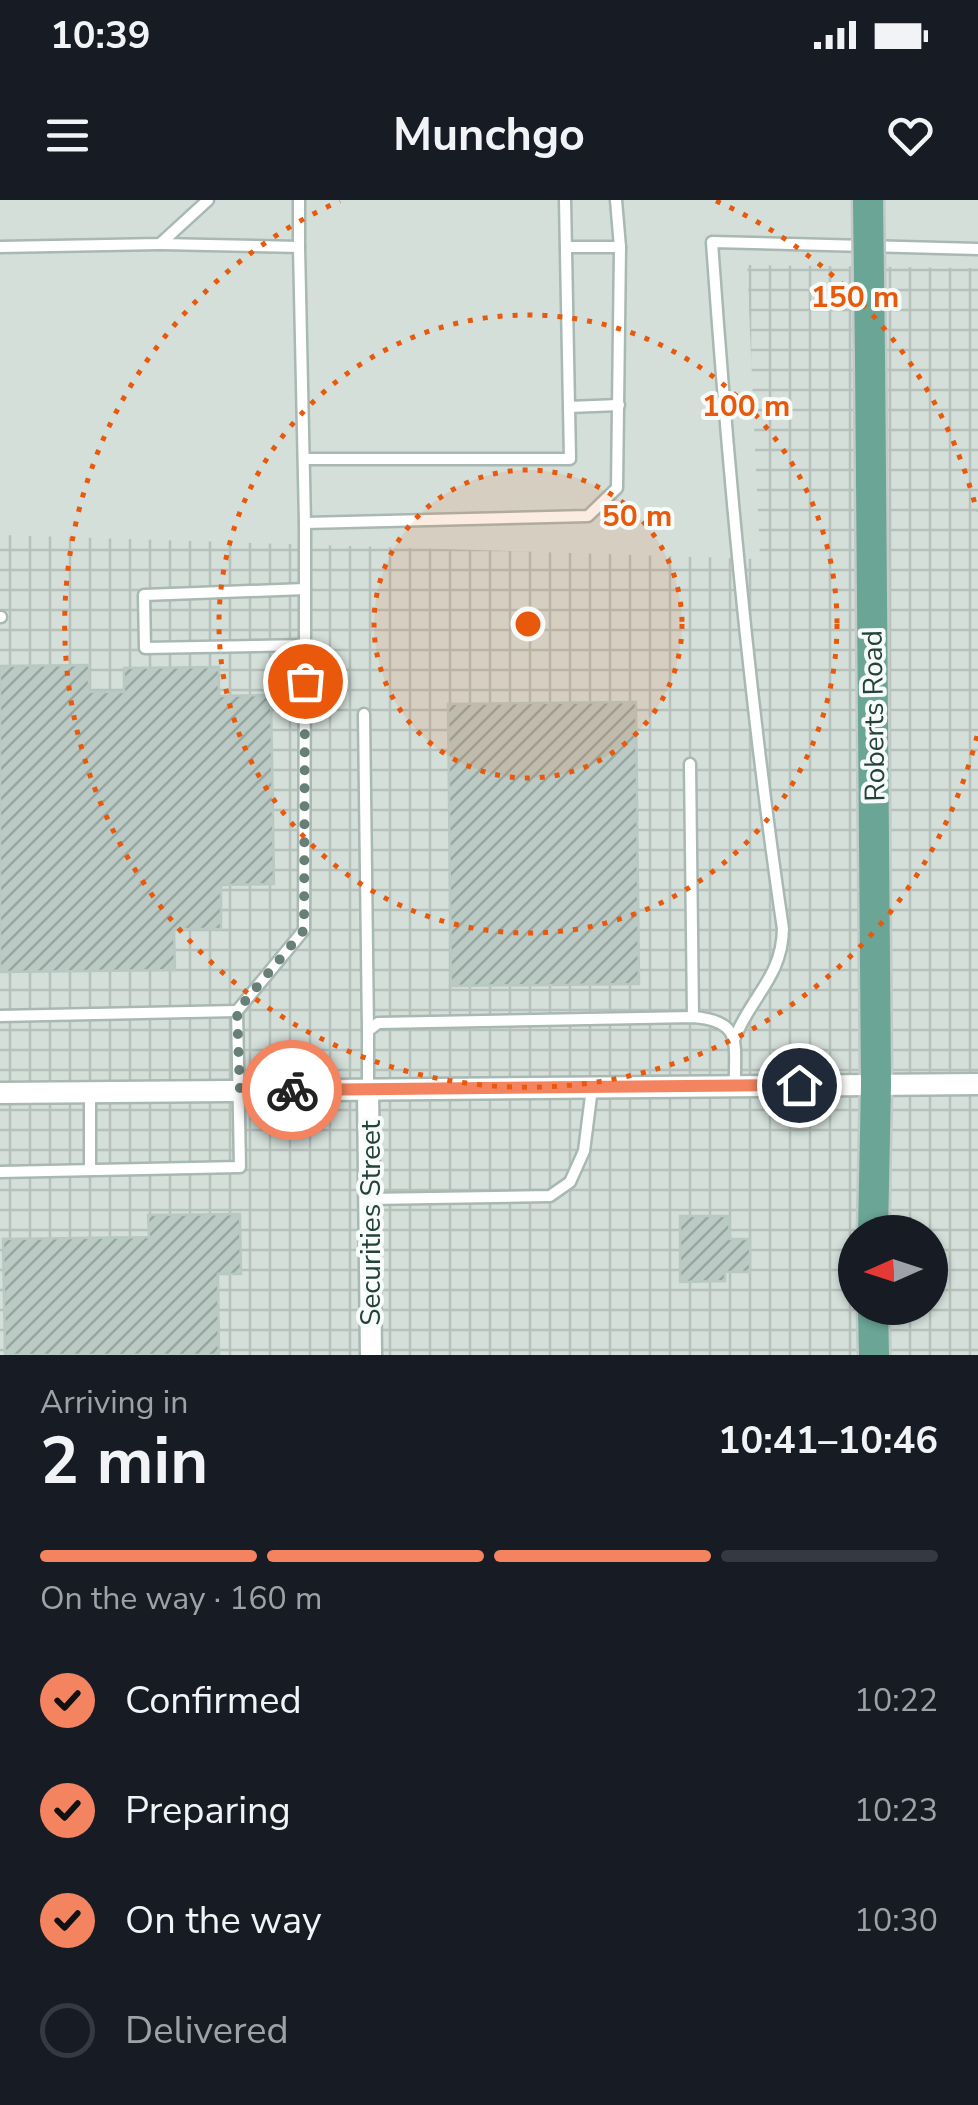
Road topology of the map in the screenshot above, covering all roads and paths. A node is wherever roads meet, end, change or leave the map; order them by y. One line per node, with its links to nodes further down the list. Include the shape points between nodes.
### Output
1 (208, 200): 6 (lane)
2 (299, 200): 9 (lane)
3 (566, 200): 10 (lane)
4 (616, 200): 7 (lane)
5 (868, 200): 25 (main road, Roberts Road, bridge)
6 (160, 244): 8 (lane); 9 (lane)
7 (620, 246): 10 (lane); 12 (lane)
8 (0, 247)
9 (299, 247): 14 (lane)
10 (566, 247): 13 (lane)
11 (978, 248): 24 (lane, via 712,242 732,511 783,929 774,973)
12 (619, 405): 13 (lane); 15 (lane, via 617,488 588,516)
13 (568, 406): 14 (lane, via 570,459)
14 (304, 459): 15 (lane)
15 (306, 522): 16 (lane)
16 (306, 589): 17 (lane); 17 (lane, via 144,595 145,648)
17 (305, 646): 20 (lane, via 304,930)
18 (364, 714): 23 (lane)
19 (690, 764): 22 (lane)
20 (237, 1011): 21 (lane); 29 (lane)
21 (0, 1016)
22 (693, 1017): 23 (lane, via 378,1023); 24 (lane, via 716,1019)
23 (368, 1031): 30 (lane)
24 (734, 1040): 27 (lane)
25 (876, 1084): 26 (street); 27 (street); 36 (main road, Roberts Road)
26 (978, 1084)
27 (736, 1086): 28 (street)
28 (592, 1088): 30 (street); 35 (lane, via 584,1151 570,1182 550,1196)
29 (240, 1090): 30 (street); 31 (street); 33 (lane, via 240,1167)
30 (368, 1090): 35 (street, Securities Street)
31 (90, 1092): 32 (street); 33 (lane)
32 (0, 1093)
33 (90, 1170): 34 (lane)
34 (0, 1172)
35 (369, 1198): 38 (street, Securities Street)
36 (873, 1215)
37 (874, 1325): 39 (main road)
38 (371, 1355)
39 (874, 1355)

